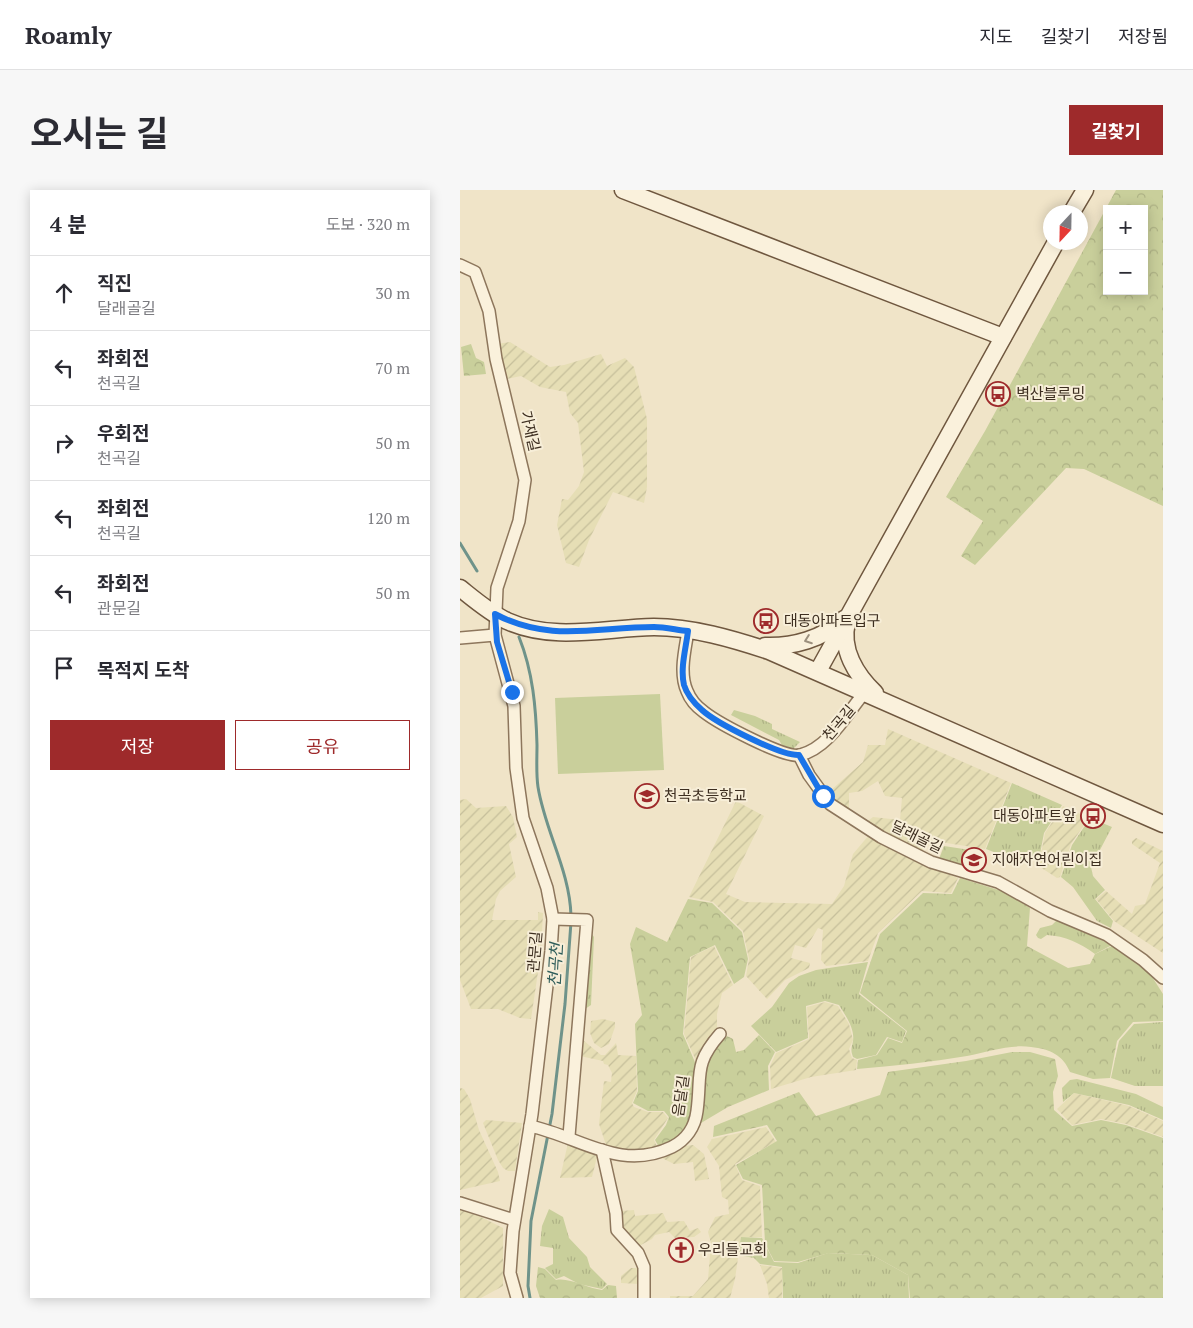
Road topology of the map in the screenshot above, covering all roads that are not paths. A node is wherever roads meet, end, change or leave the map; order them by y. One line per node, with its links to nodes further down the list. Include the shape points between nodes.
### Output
1 (623, 190): 6 (street)
2 (1085, 190): 3 (street)
3 (1076, 205)
4 (1052, 250): 6 (street)
5 (460, 265): 8 (street, 가재길, via 477,275 489,311 496,359 525,480 519,521 499,579)
6 (1003, 337): 9 (street)
7 (460, 588): 8 (street)
8 (495, 614): 10 (street, via 520,625 561,633 654,627); 11 (street, 관문길)
9 (849, 614): 13 (street, one-way to 13, via 831,630 795,645); 14 (street); 16 (street, via 846,636 850,656 866,684)
10 (688, 631): 13 (street); 17 (street, via 684,684 694,703 704,712 782,753)
11 (495, 635): 12 (street); 19 (street, 관문길, via 514,706 522,818)
12 (460, 638)
13 (751, 645): 14 (street)
14 (818, 671): 15 (street)
15 (865, 692): 16 (street, 천곡길); 17 (street, 천곡길, via 825,741)
16 (885, 700): 18 (street, 천곡길)
17 (799, 755): 20 (street, 달래골길, via 830,804 880,837 931,862 998,882 1050,911 1107,935)
18 (1163, 824)
19 (555, 919): 23 (street, 관문길); 24 (street, via 587,920)
20 (1158, 970): 21 (street, 달래골길)
21 (1163, 978)
22 (720, 1034): 25 (street, 음달길, via 703,1056 697,1113 684,1139 648,1156 620,1156)
23 (534, 1127): 24 (street, 음달길); 27 (street, 관문길)
24 (566, 1135): 25 (street, 음달길)
25 (602, 1150): 29 (street, via 618,1230 638,1252 644,1267)
26 (460, 1203): 27 (street)
27 (514, 1220): 28 (street, 관문길, via 510,1273)
28 (517, 1298)
29 (644, 1298)

